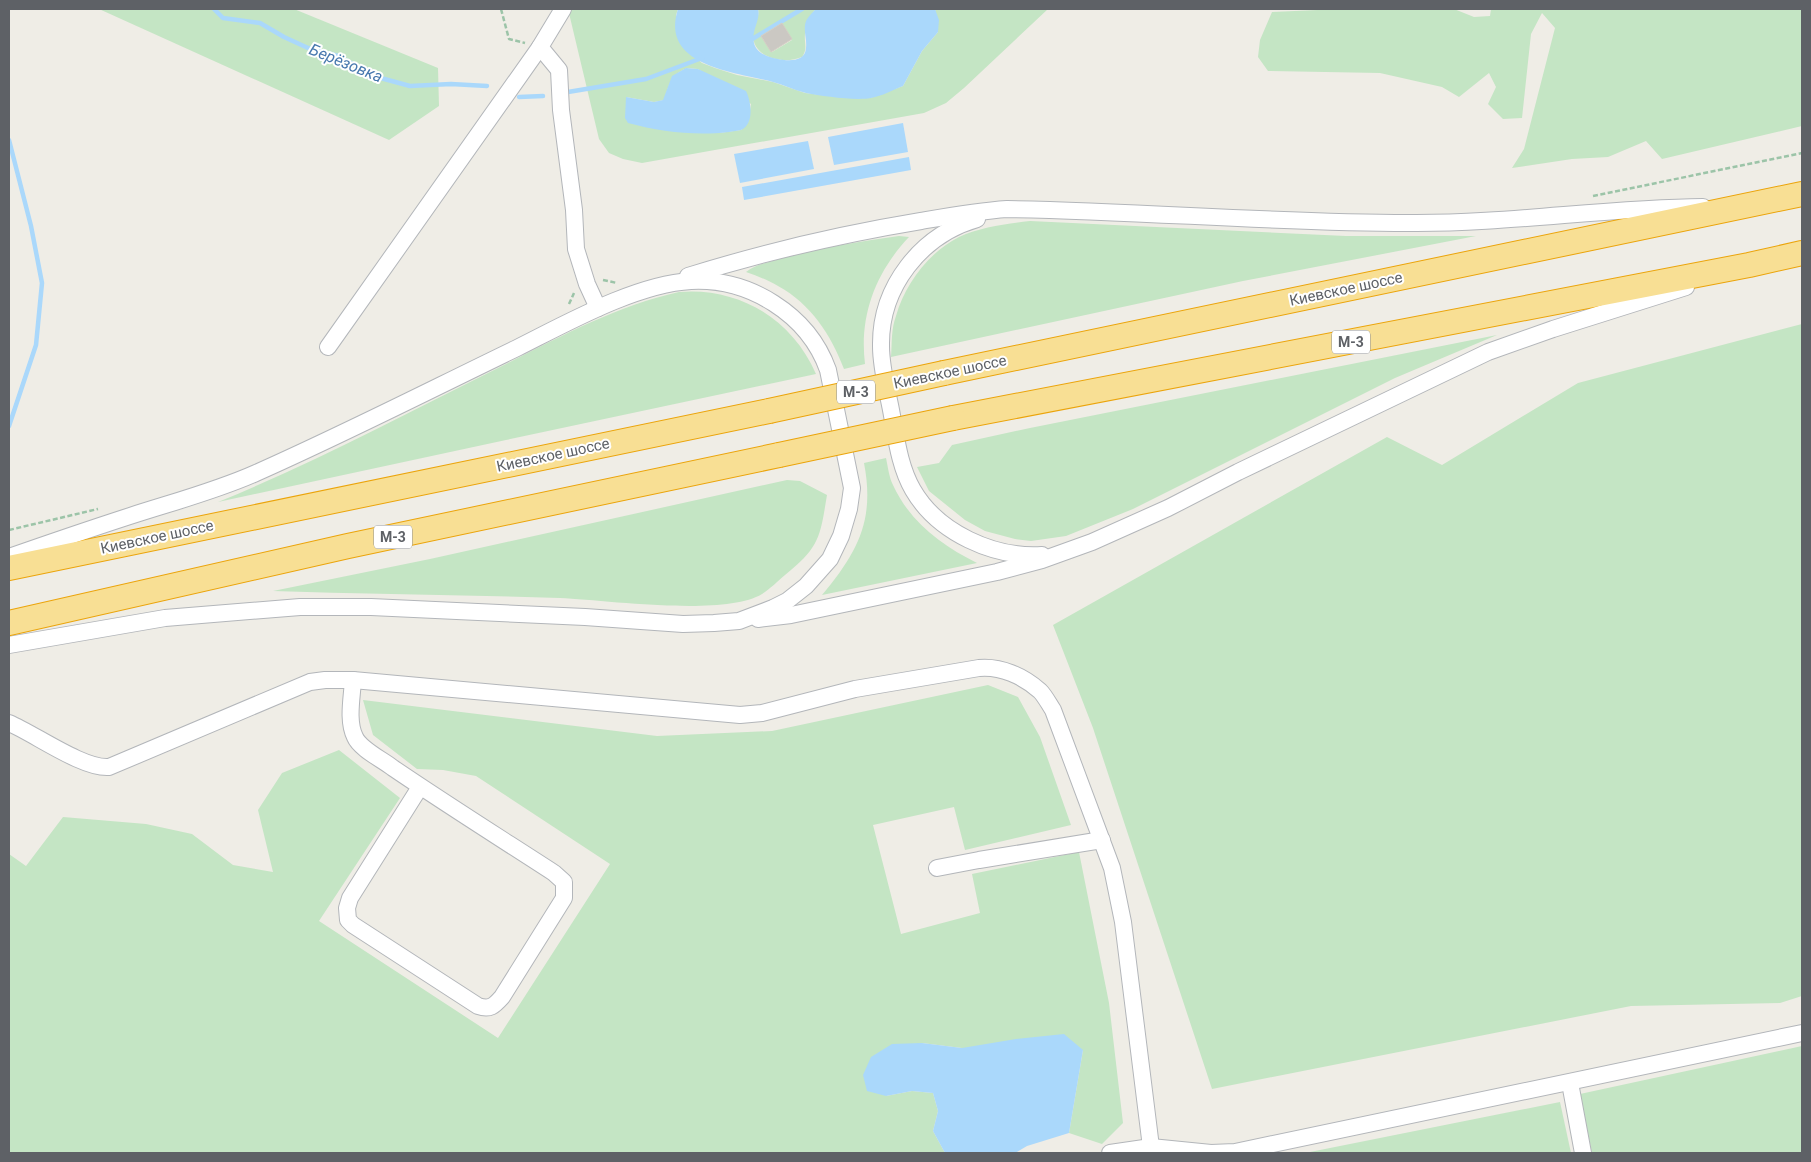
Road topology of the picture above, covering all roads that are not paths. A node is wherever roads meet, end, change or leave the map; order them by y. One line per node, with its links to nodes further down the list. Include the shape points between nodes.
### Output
1 (563, 9): 2 (street)
2 (540, 47): 9 (street, via 559,70 576,249); 10 (street)
3 (1802, 194): 4 (highway, Киевское шоссе / М-3)
4 (1735, 207): 5 (street, via 1659,208 1409,223); 13 (highway, Киевское шоссе / М-3, bridge)
5 (1043, 209): 8 (street, via 979,211 851,233 748,258); 11 (street, via 968,222 942,234 919,252 895,286 886,311 881,339 882,364 903,465 912,489 939,520 964,538 996,550 1021,555)
6 (1802, 253): 7 (highway, М-3)
7 (1749, 265): 11 (street, via 1488,352 1127,528); 15 (highway, М-3, bridge, via 952,418 348,546)
8 (664, 284): 9 (street); 14 (street, via 694,280 720,282 761,296 781,308 802,328 828,370 852,488 843,530 830,559 806,586 773,608)
9 (598, 308): 12 (street, via 250,476)
10 (328, 348)
11 (1064, 552): 14 (street, via 996,572 791,615)
12 (9, 557)
13 (9, 568)
14 (739, 620): 16 (street, via 683,624 586,617 300,607 165,618)
15 (9, 623)
16 (9, 645)
17 (353, 680): 18 (street, via 310,682 109,767 83,762); 19 (street, via 351,720 355,739); 20 (street, via 740,715 770,711 855,689 979,668 998,668 1040,691 1053,710)
18 (9, 723)
19 (420, 787): 19 (street, via 564,882 564,898 502,998 492,1007 478,1006 348,920 350,898)
20 (1102, 840): 21 (street); 24 (street, via 1112,868 1123,922)
21 (937, 868)
22 (1802, 1033): 23 (street)
23 (1570, 1083): 24 (street, via 1234,1152); 26 (street)
24 (1151, 1147): 25 (street)
25 (1110, 1153)
26 (1583, 1153)

